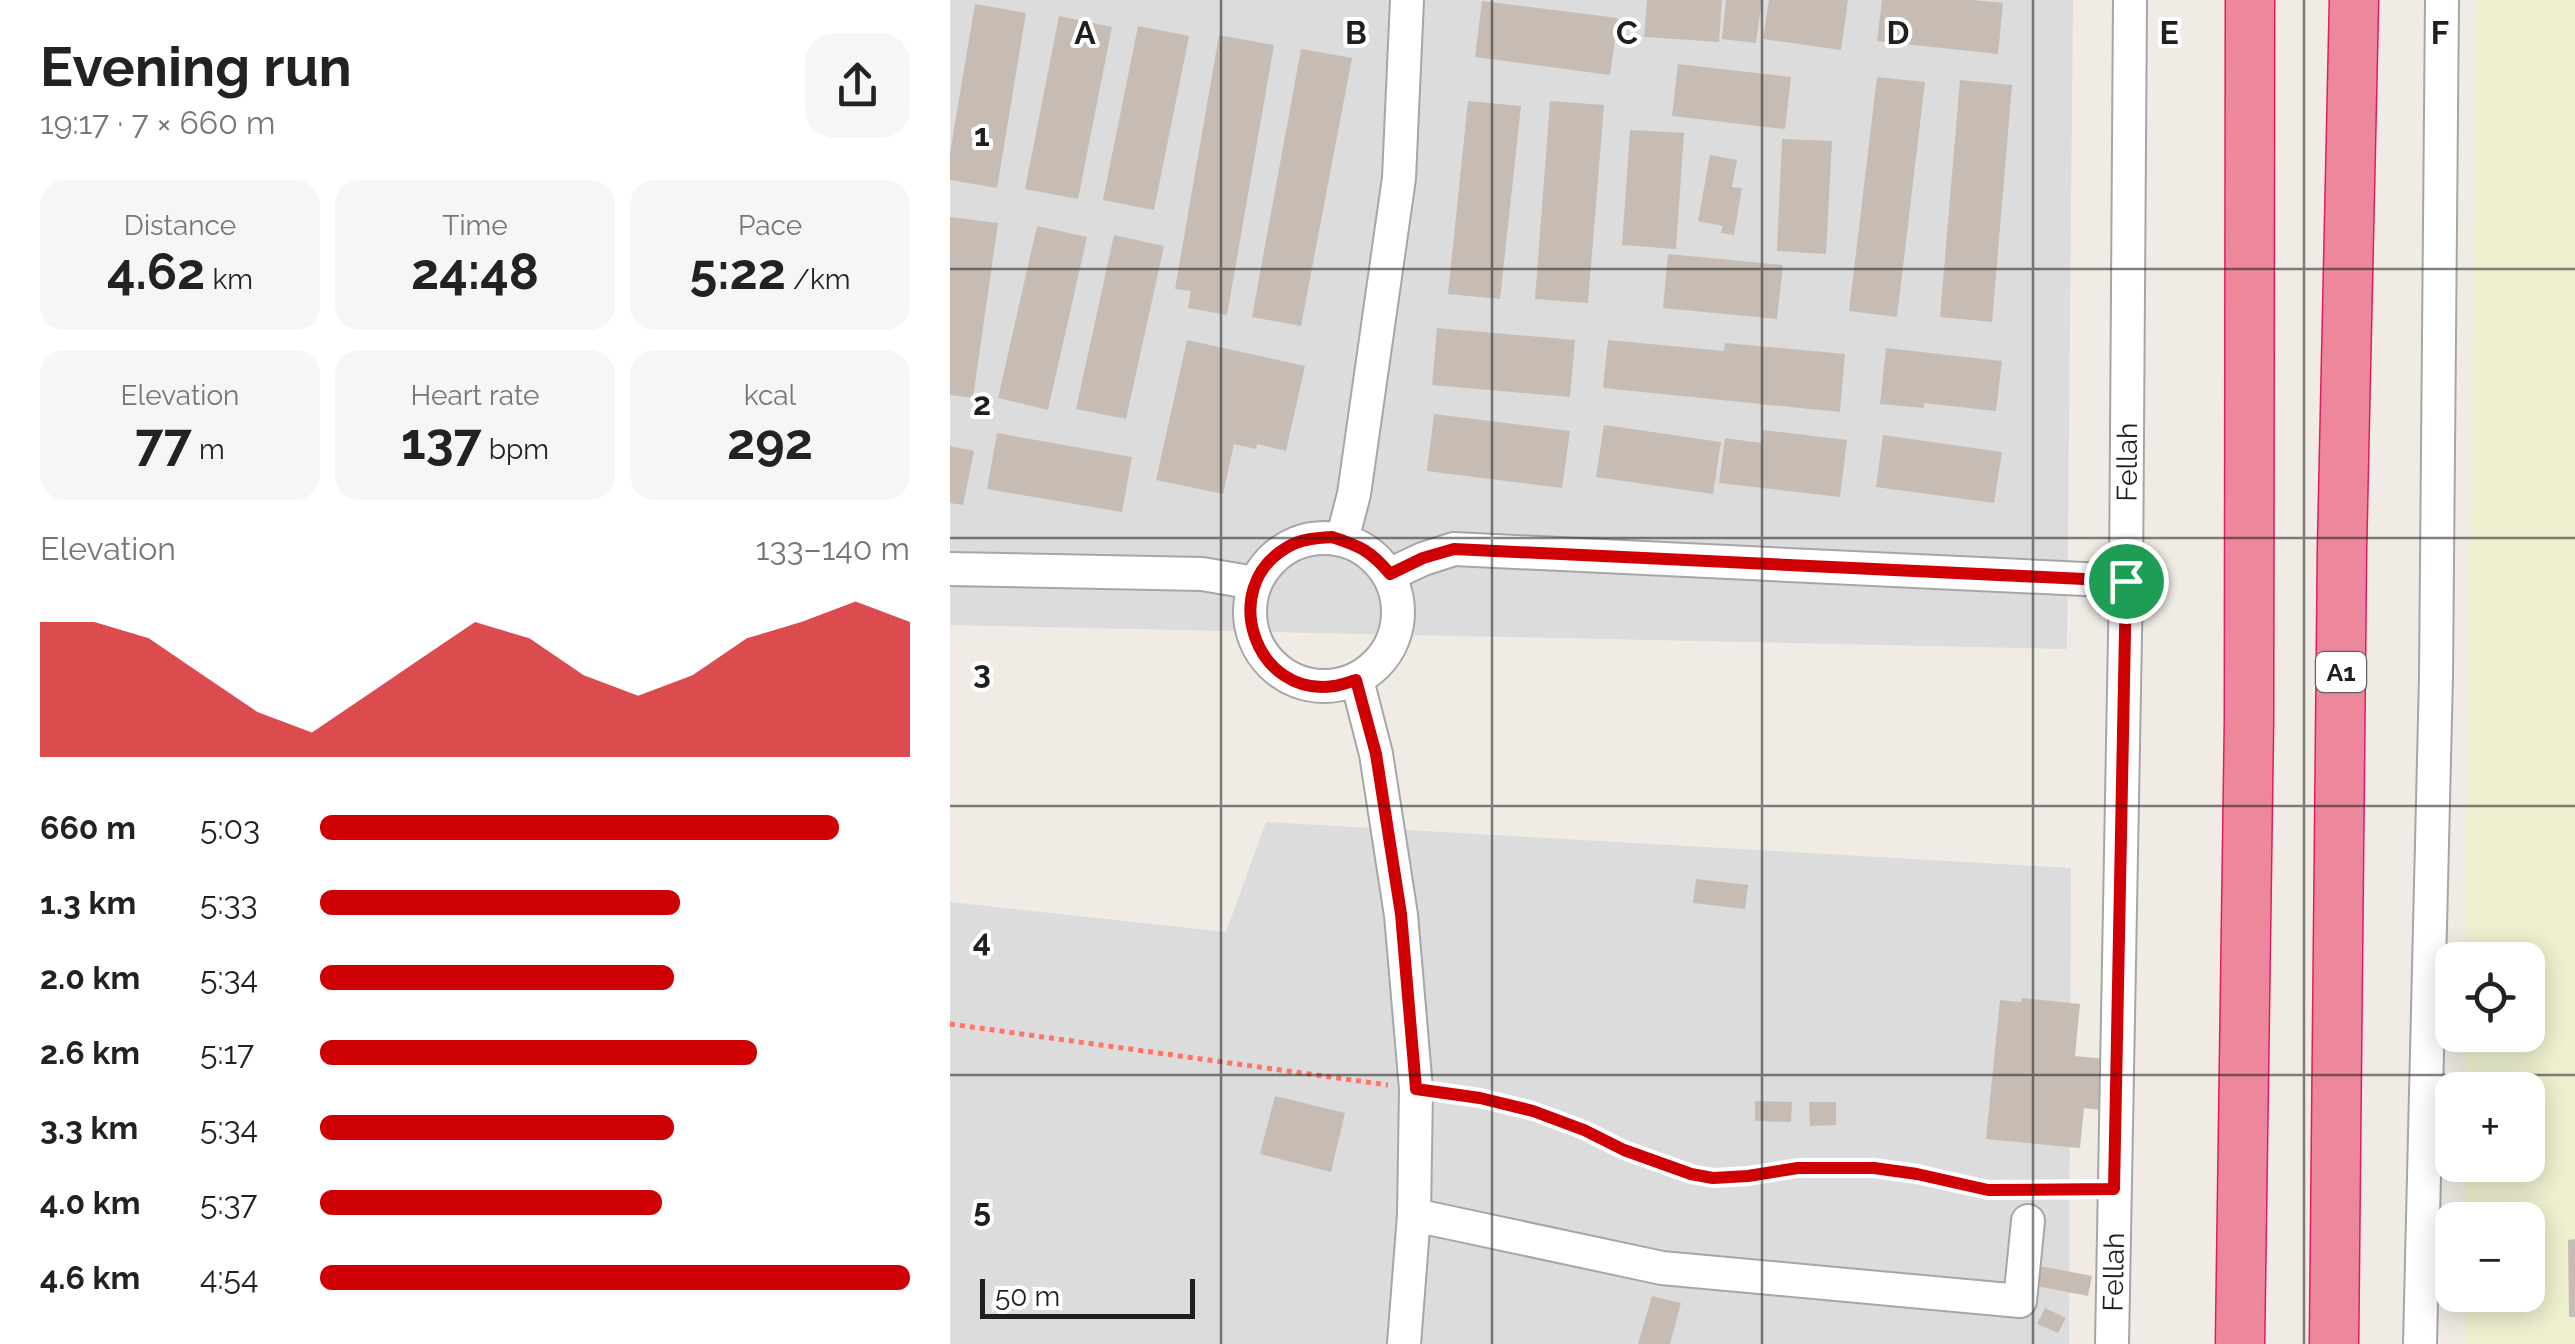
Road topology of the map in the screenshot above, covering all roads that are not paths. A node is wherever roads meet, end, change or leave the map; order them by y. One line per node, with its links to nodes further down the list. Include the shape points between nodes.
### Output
1 (1408, 0): 6 (street, via 1399,178)
2 (2130, 0): 9 (street, Fellah)
3 (2250, 0): 16 (highway)
4 (2354, 0): 17 (highway, A1)
5 (2442, 0): 18 (street, via 2436,676)
6 (1342, 540): 8 (street, via 1375,556); 10 (street, via 1308,539 1286,548)
7 (950, 569): 10 (street, via 1202,574)
8 (1390, 574): 9 (street, via 1454,549); 11 (street, via 1399,621 1392,644)
9 (2126, 581): 15 (street, Fellah)
10 (1255, 583): 11 (street, via 1252,634 1282,675 1332,687)
11 (1356, 680): 12 (street, via 1376,754 1401,914 1416,1089)
12 (1414, 1215): 13 (street, via 1662,1268 2020,1301); 14 (street)
13 (2028, 1221)
14 (1404, 1344)
15 (2112, 1344)
16 (2240, 1344)
17 (2334, 1344)
18 (2420, 1344)

